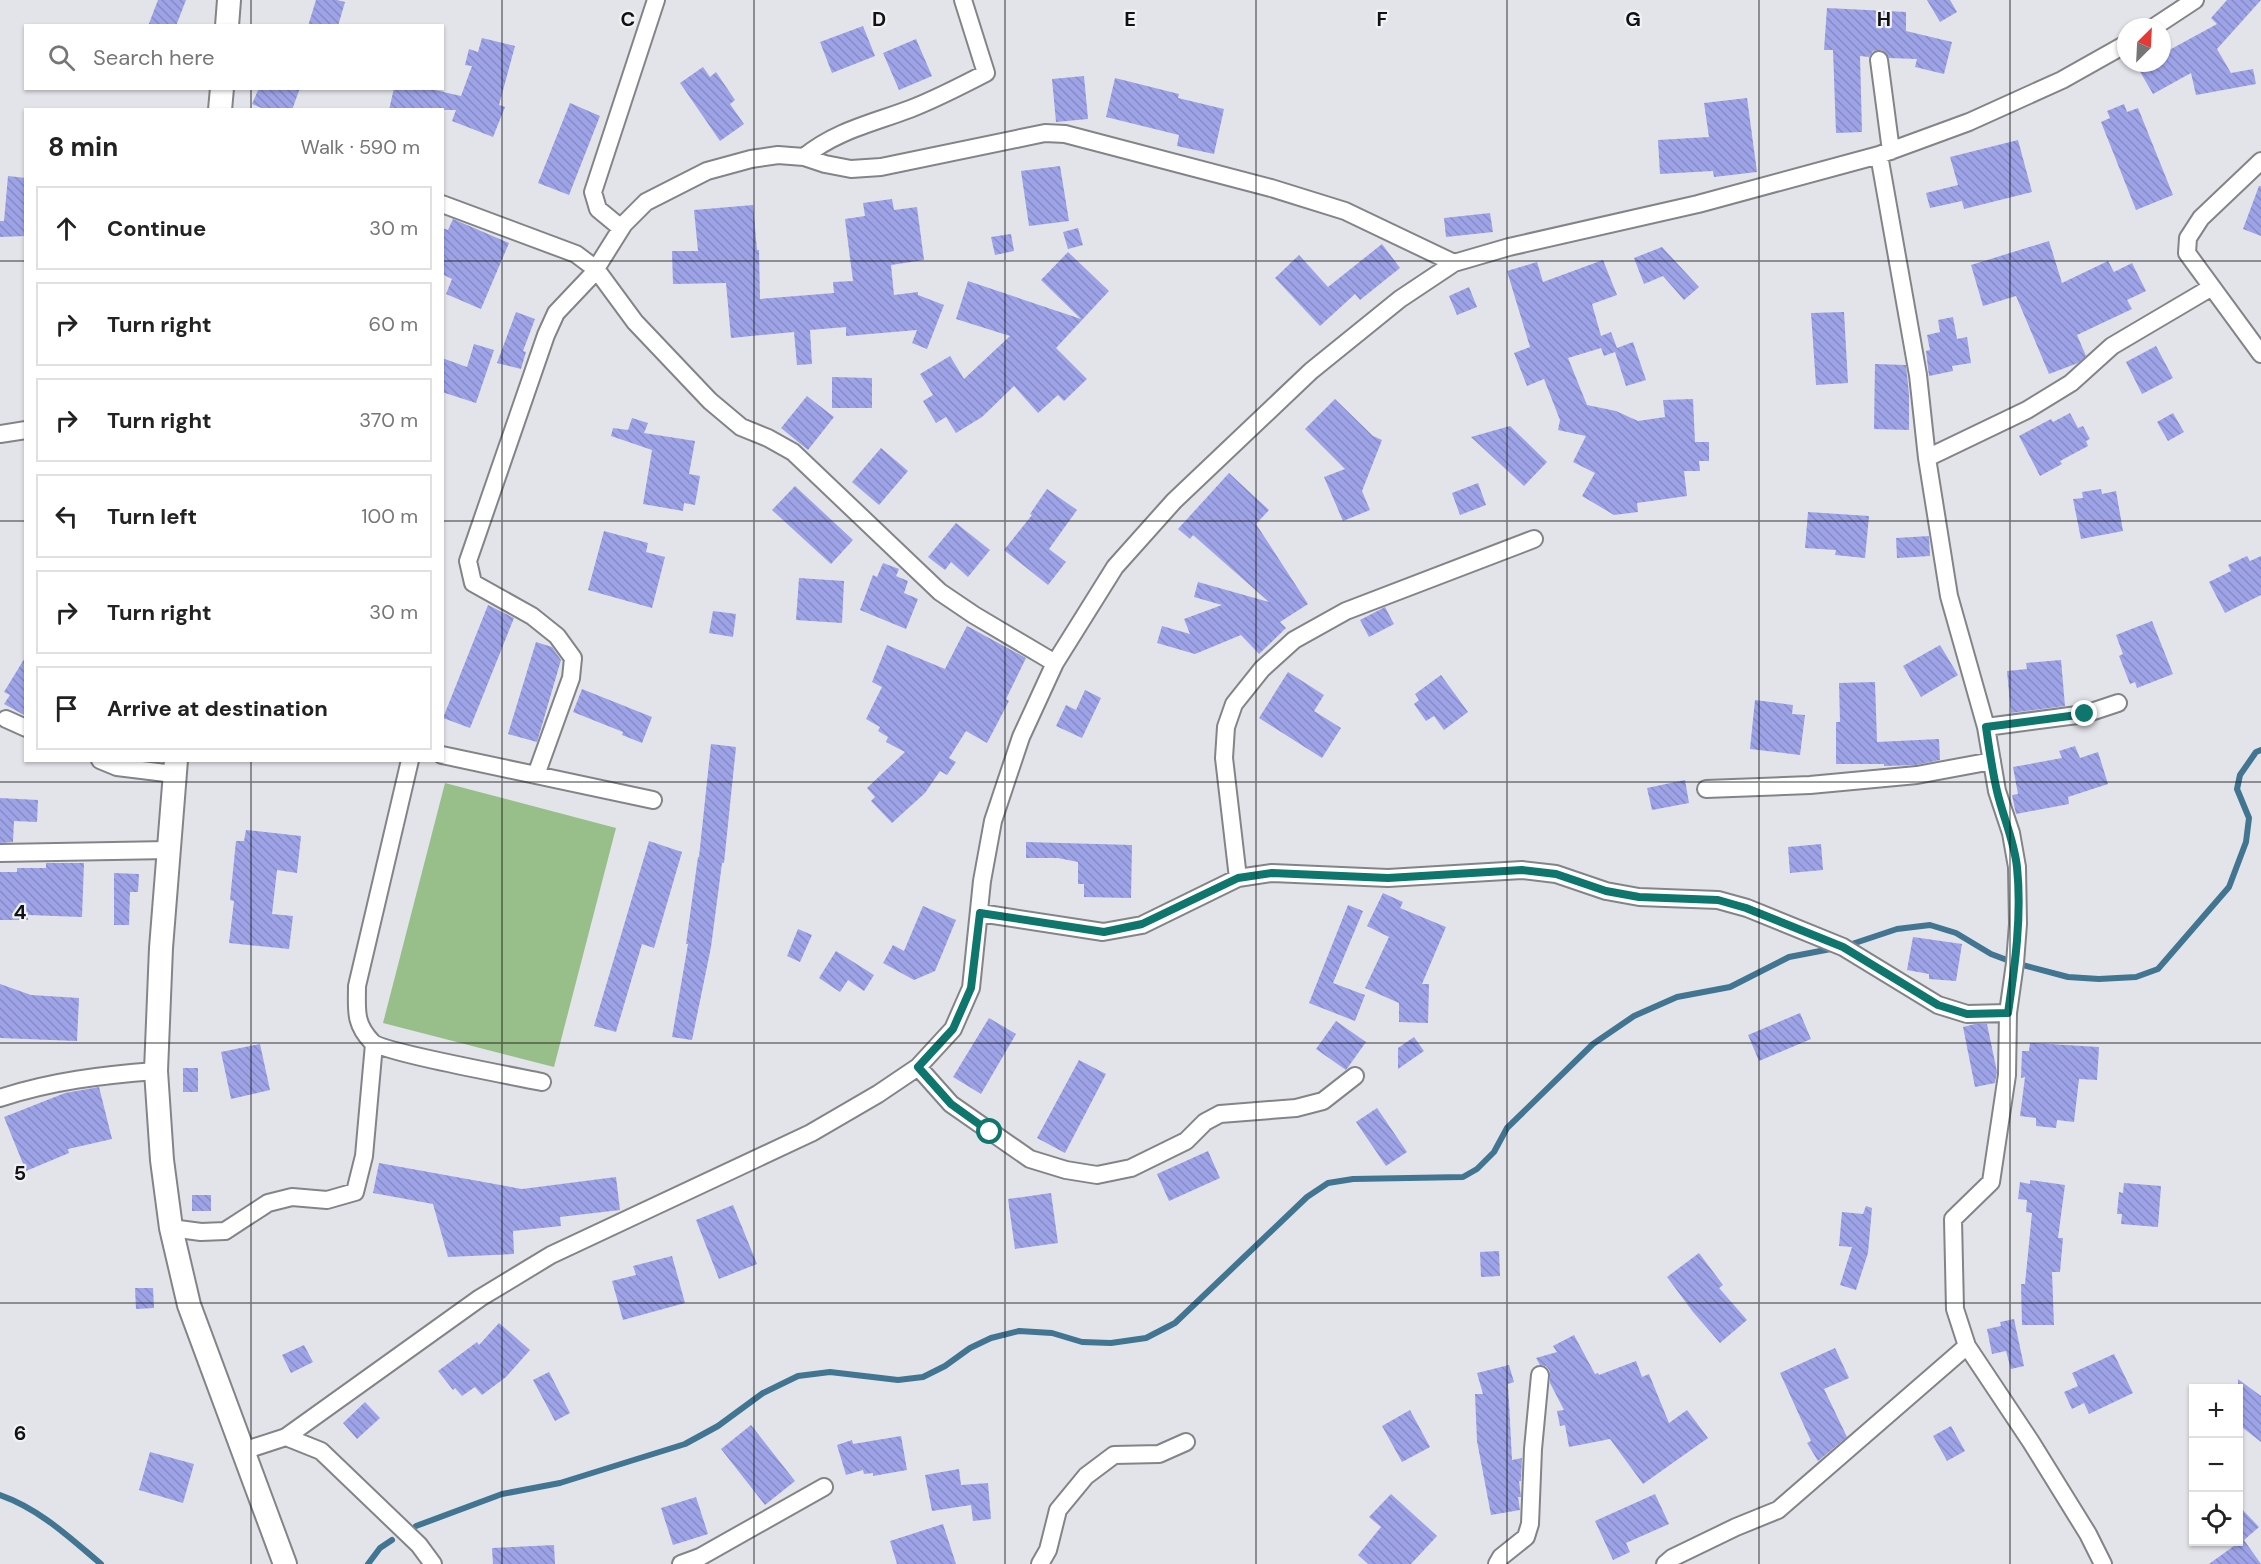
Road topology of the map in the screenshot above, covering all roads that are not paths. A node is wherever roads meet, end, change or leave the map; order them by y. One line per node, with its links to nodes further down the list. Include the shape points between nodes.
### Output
1 (229, 0): 6 (street)
2 (656, 0): 15 (street, via 593,192 598,209)
3 (963, 0): 12 (street, via 986,73 908,110 844,132)
4 (2195, 0): 5 (street)
5 (2168, 18)
6 (227, 24)
7 (2117, 49): 11 (street, via 2062,80 1969,122)
8 (1879, 60): 11 (street)
9 (222, 90): 10 (street)
10 (220, 108)
11 (1885, 153): 16 (street); 22 (street)
12 (804, 157): 15 (street, via 778,155 707,171 646,202); 16 (street, via 851,169 881,167 1045,133 1065,134 1345,211)
13 (2261, 161): 18 (street, via 2201,218 2188,238 2187,253)
14 (444, 205): 17 (street, via 567,250)
15 (621, 228): 17 (street)
16 (1454, 264): 24 (street, via 1400,299 1311,371 1174,501 1115,567)
17 (596, 269): 24 (street, via 635,322 710,401 741,427 793,452 940,591); 34 (street, via 556,313 549,328 468,561 473,583 532,616 557,636 573,658 571,678)
18 (2212, 287): 19 (street); 22 (street, via 2112,346 2071,383 2027,410)
19 (2261, 354)
20 (24, 430): 21 (street)
21 (0, 434)
22 (1927, 458): 28 (street, via 1949,596)
23 (1534, 540): 39 (street, via 1346,611 1294,640 1262,669 1234,704 1226,727 1224,758)
24 (1055, 663): 40 (street, via 1021,737 993,821)
25 (2118, 703): 28 (street, via 2085,714)
26 (6, 719): 27 (street)
27 (24, 727)
28 (1986, 727): 30 (street)
29 (444, 755): 34 (street)
30 (1992, 761): 35 (street, via 1917,775); 41 (street, via 2017,867 2018,924)
31 (105, 762): 33 (street, via 117,767)
32 (410, 762): 42 (street, via 357,986 357,1019)
33 (175, 767): 37 (street)
34 (536, 775): 36 (street)
35 (1706, 789)
36 (654, 800)
37 (169, 850): 38 (street); 44 (street)
38 (0, 853)
39 (1238, 878): 40 (street, via 1142,924 1104,932); 41 (street, via 1272,873 1388,878 1522,870 1556,874 1606,891 1639,897 1718,900 1843,947 1938,1005 1967,1014)
40 (980, 913): 43 (street, via 971,988 953,1029)
41 (2008, 1013): 49 (street, via 2007,1075 1991,1182 1953,1219 1955,1309)
42 (374, 1044): 46 (street); 48 (street, via 364,1156 355,1192 327,1200 292,1197 268,1203 225,1231)
43 (918, 1067): 45 (street, via 951,1104 1030,1159 1097,1175 1131,1168 1186,1141 1205,1122 1220,1114 1296,1108 1323,1101); 51 (street, via 811,1133 550,1255 480,1298)
44 (156, 1071): 47 (street, via 99,1076); 48 (street)
45 (1355, 1076)
46 (542, 1082)
47 (0, 1098)
48 (171, 1228): 53 (street, via 189,1305)
49 (1967, 1346): 60 (street, via 1778,1510); 61 (street, via 2031,1442)
50 (1540, 1375): 59 (street, via 1530,1524 1526,1537)
51 (286, 1437): 53 (street); 56 (street, via 321,1450 419,1545)
52 (1186, 1442): 58 (street, via 1159,1454 1114,1455 1086,1476 1058,1510 1048,1550)
53 (243, 1451): 55 (street)
54 (824, 1487): 57 (street)
55 (285, 1564)
56 (433, 1564)
57 (681, 1564)
58 (1040, 1564)
59 (1497, 1564)
60 (1665, 1564)
61 (2103, 1564)

